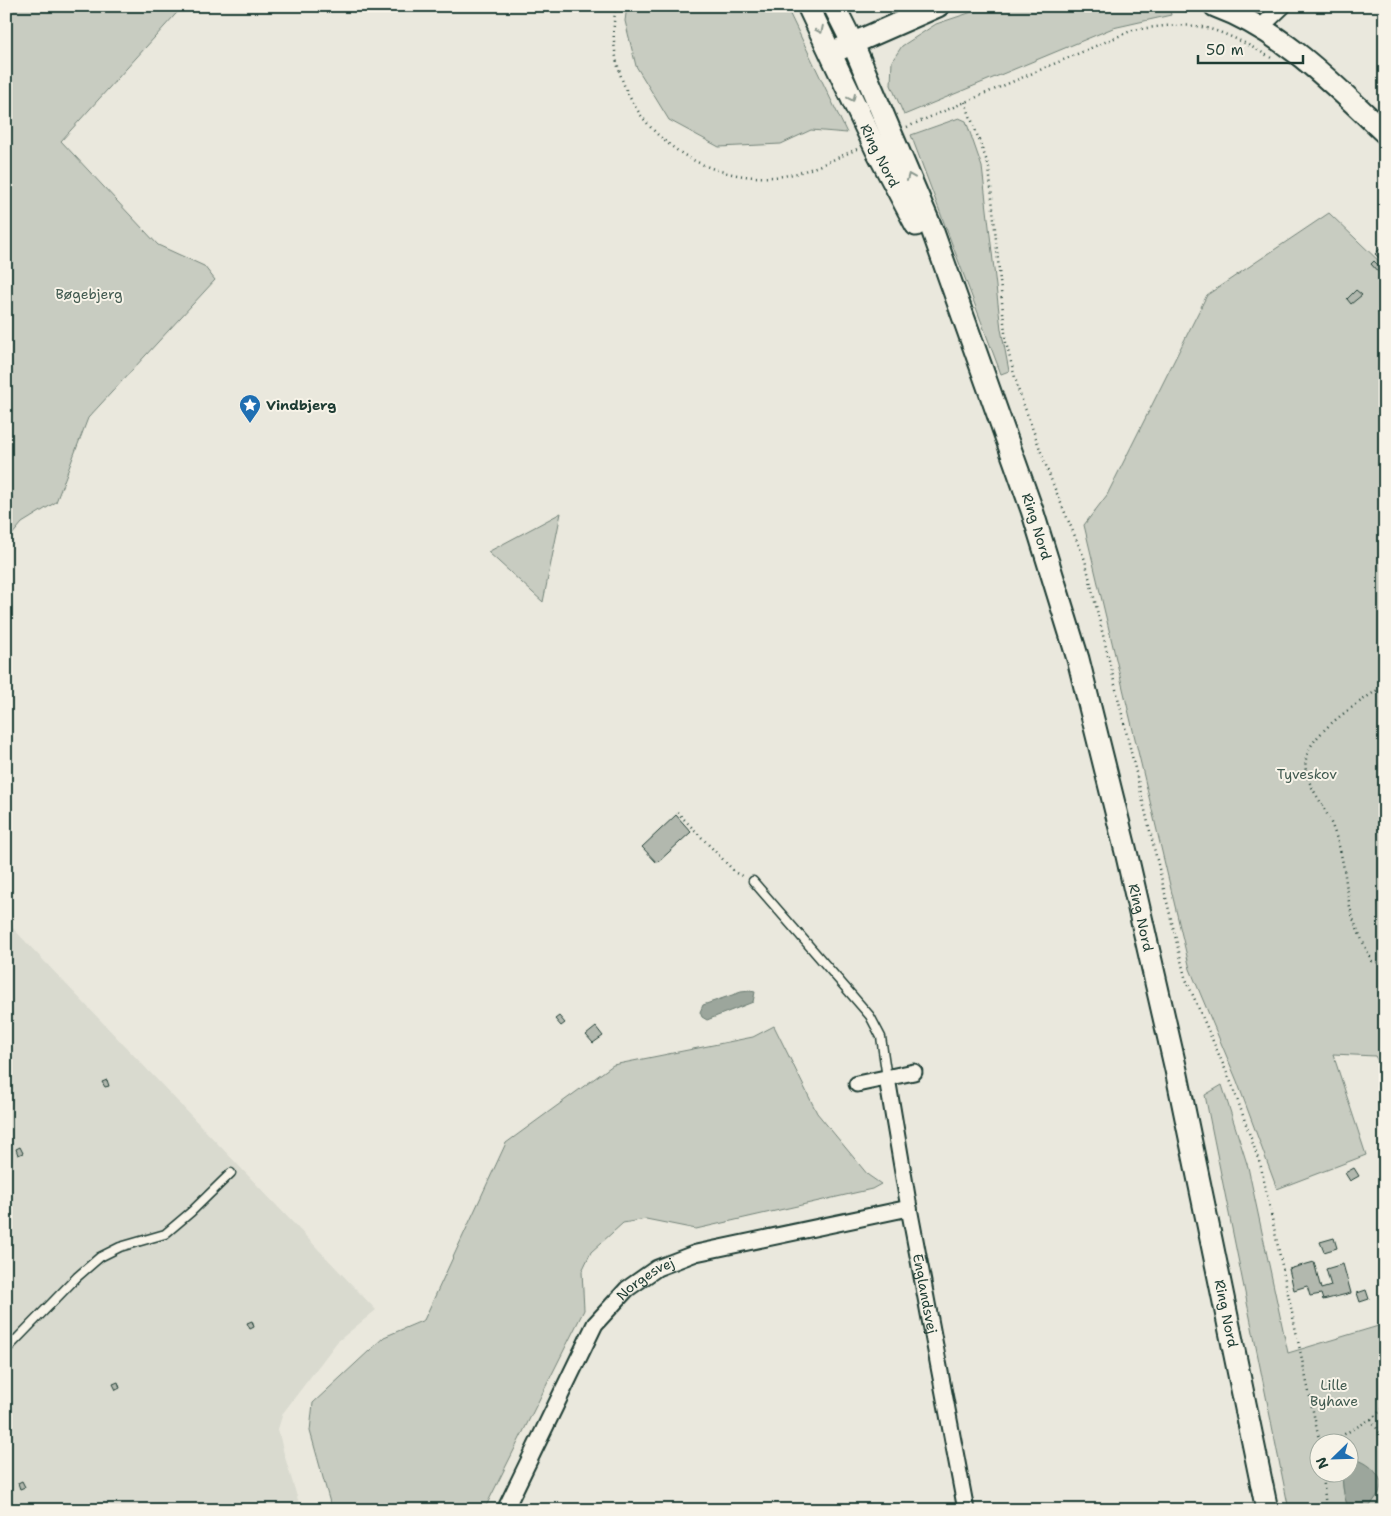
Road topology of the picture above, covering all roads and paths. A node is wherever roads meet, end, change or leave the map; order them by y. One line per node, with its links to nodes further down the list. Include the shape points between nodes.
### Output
1 (616, 6): 14 (path, via 615,53 629,95 653,129 683,156 716,171 773,177 811,169)
2 (808, 6): 9 (main road, Ring Nord, one-way to 9)
3 (834, 6): 8 (main road, Ring Nord)
4 (938, 6): 8 (main road)
5 (1215, 6): 7 (main road)
6 (1283, 6): 7 (street)
7 (1261, 27): 13 (main road, via 1299,54)
8 (853, 44): 9 (main road); 15 (main road, Ring Nord, one-way to 8, via 933,232)
9 (831, 54): 15 (main road, Ring Nord, one-way to 15)
10 (1274, 59): 11 (path, via 1239,40 1202,27 1166,25 1132,30)
11 (965, 102): 12 (path); 28 (path, via 989,167 1008,352 1052,482 1085,560 1185,977 1233,1087 1261,1168)
12 (907, 127)
13 (1385, 132)
14 (859, 148)
15 (971, 337): 34 (main road, Ring Nord, via 1032,510 1078,659 1116,809 1176,1070)
16 (1385, 685): 19 (path, via 1328,726 1309,750 1304,765 1306,776 1335,832 1352,916 1360,938 1372,961)
17 (677, 812): 18 (path, via 736,873)
18 (753, 881): 21 (lane, via 870,1016 881,1037)
19 (1385, 964)
20 (914, 1072): 21 (street)
21 (887, 1078): 22 (street); 24 (street, Englandsvej)
22 (857, 1084)
23 (231, 1173): 25 (lane, via 165,1234 120,1247 100,1257)
24 (909, 1208): 32 (street, Norgesvej, via 696,1254 657,1268 628,1289 595,1324); 33 (street, Englandsvej)
25 (6, 1350)
26 (1385, 1407): 27 (path)
27 (1371, 1419): 29 (path); 30 (path)
28 (1318, 1434)
29 (1345, 1434)
30 (1385, 1441)
31 (1324, 1484): 35 (path)
32 (505, 1510)
33 (966, 1510)
34 (1267, 1510)
35 (1326, 1510)

